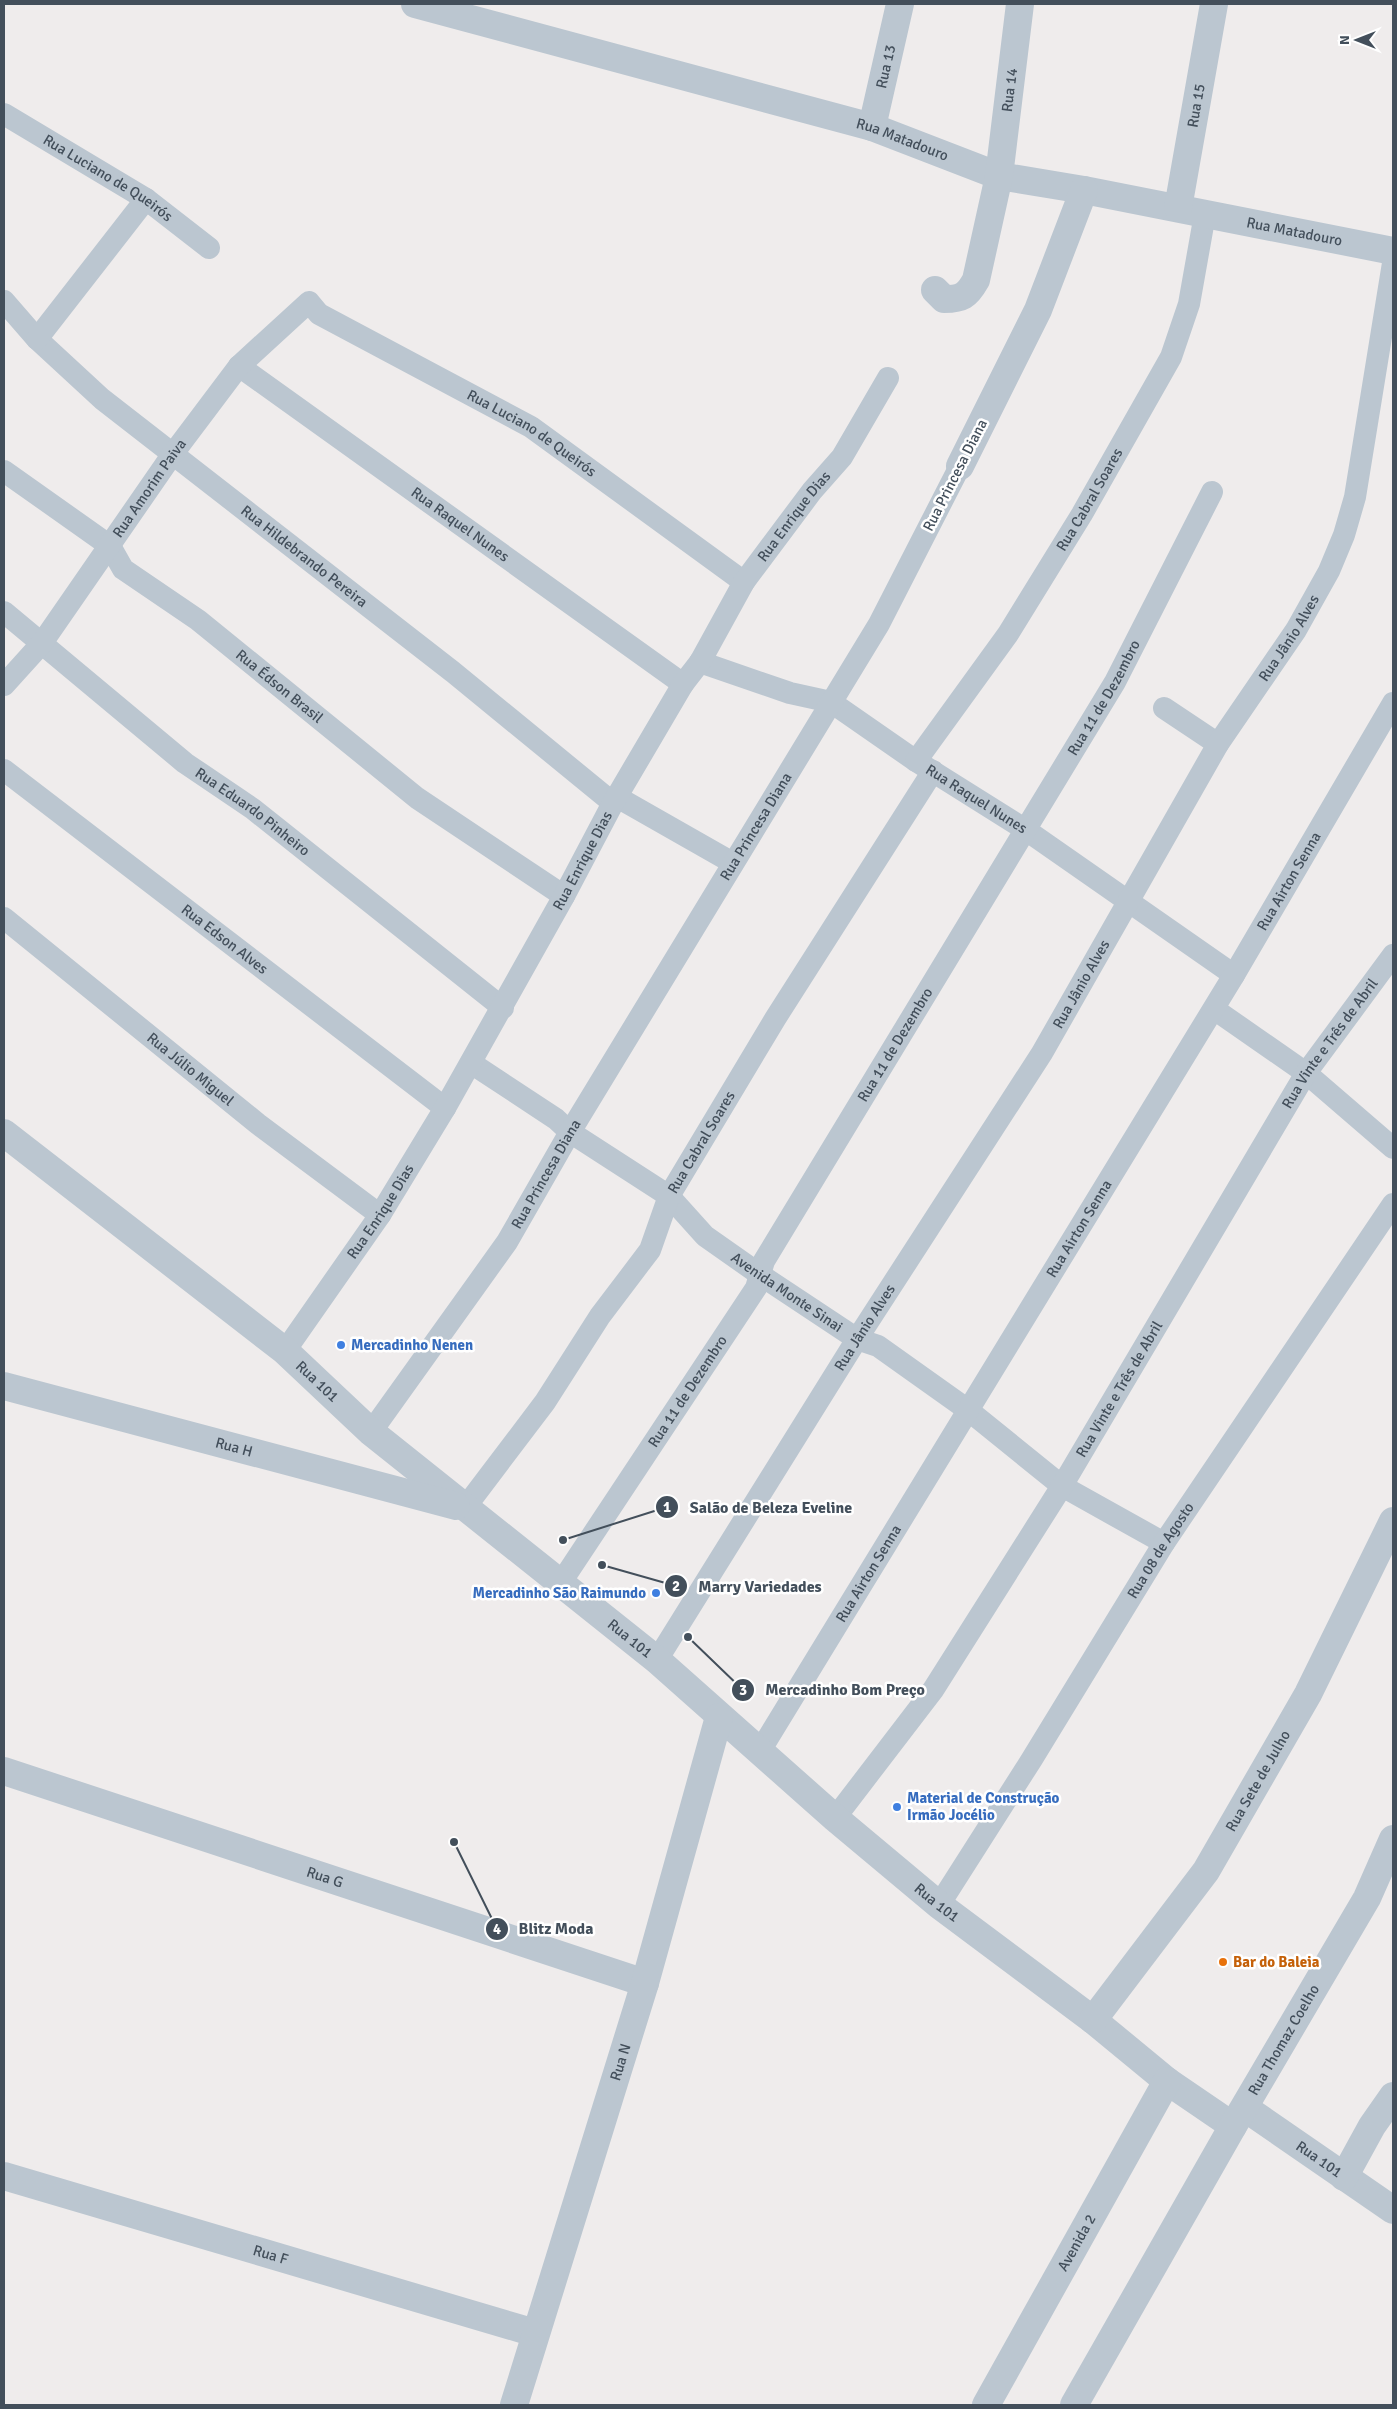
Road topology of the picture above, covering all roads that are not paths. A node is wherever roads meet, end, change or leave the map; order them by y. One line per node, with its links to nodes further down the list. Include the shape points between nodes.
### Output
1 (416, 4): 6 (street, Rua Matadouro)
2 (900, 4): 6 (street, Rua 13)
3 (1020, 4): 7 (street, Rua 14)
4 (1214, 4): 10 (street, Rua 15)
5 (4, 114): 9 (lane, Rua Luciano de Queirós)
6 (872, 128): 7 (street, Rua Matadouro)
7 (999, 176): 8 (street, Rua Matadouro); 15 (street, via 976,280 970,292 944,299)
8 (1084, 190): 10 (street, Rua Matadouro); 22 (street, Rua Princesa Diana, via 1038,310)
9 (146, 199): 12 (lane, Rua Luciano de Queirós); 18 (lane)
10 (1178, 208): 11 (street, Rua Matadouro)
11 (1205, 214): 13 (street, Rua Matadouro); 36 (lane, Rua Cabral Soares, via 1189,304 1171,357 1082,514)
12 (209, 248)
13 (1393, 251)
14 (1393, 263): 35 (lane, Rua Jânio Alves, via 1355,497 1344,535 1330,571 1296,630)
15 (935, 290)
16 (4, 301): 18 (lane, Rua Hildebrando Pereira)
17 (309, 302): 19 (lane, Rua Amorim Paiva); 26 (lane, Rua Luciano de Queirós, via 319,314 531,427)
18 (37, 338): 21 (lane, Rua Hildebrando Pereira, via 102,399)
19 (239, 366): 21 (lane, Rua Amorim Paiva); 30 (lane, Rua Raquel Nunes)
20 (888, 378): 26 (lane, Rua Enrique Dias, via 842,457 812,491)
21 (172, 456): 25 (lane, Rua Amorim Paiva); 38 (lane, Rua Hildebrando Pereira)
22 (960, 466): 32 (lane, Rua Princesa Diana, via 879,624)
23 (4, 471): 25 (lane, Rua Édson Brasil)
24 (1212, 492): 39 (lane, Rua 11 de Dezembro, via 1116,682)
25 (110, 546): 28 (lane, Rua Amorim Paiva); 41 (lane, Rua Édson Brasil, via 123,569 198,620 418,798)
26 (744, 582): 29 (lane, Rua Enrique Dias)
27 (4, 612): 28 (lane, Rua Eduardo Pinheiro)
28 (42, 643): 31 (lane, Rua Amorim Paiva); 46 (lane, Rua Eduardo Pinheiro, via 185,763 253,809)
29 (700, 662): 30 (lane, Rua Enrique Dias); 32 (lane, Rua Raquel Nunes, via 790,693)
30 (683, 684): 38 (lane, Rua Enrique Dias)
31 (4, 685)
32 (831, 702): 36 (lane, Rua Raquel Nunes); 40 (lane, Rua Princesa Diana)
33 (1393, 703): 45 (lane, Rua Airton Senna)
34 (1164, 708): 35 (lane)
35 (1218, 744): 42 (lane, Rua Jânio Alves)
36 (924, 766): 39 (lane, Rua Raquel Nunes); 54 (lane, Rua Cabral Soares)
37 (4, 770): 50 (lane, Rua Edson Alves)
38 (615, 800): 40 (lane, Rua Hildebrando Pereira); 41 (lane, Rua Enrique Dias)
39 (1026, 830): 42 (lane, Rua Raquel Nunes); 57 (lane, Rua 11 de Dezembro)
40 (733, 863): 51 (lane, Rua Princesa Diana)
41 (564, 896): 46 (lane, Rua Enrique Dias)
42 (1127, 901): 45 (lane, Rua Raquel Nunes); 58 (lane, Rua Jânio Alves, via 1042,1053)
43 (4, 918): 56 (lane, Rua Júlio Miguel, via 258,1124)
44 (1393, 955): 49 (lane, Rua Vinte e Três de Abril)
45 (1234, 975): 47 (lane, Rua Airton Senna)
46 (503, 1008): 48 (lane, Rua Enrique Dias)
47 (1214, 1009): 49 (lane); 61 (lane, Rua Airton Senna)
48 (471, 1062): 50 (lane, Rua Enrique Dias); 51 (lane, Avenida Monte Sinai, via 556,1119)
49 (1306, 1073): 53 (lane); 63 (lane, Rua Vinte e Três de Abril)
50 (445, 1108): 56 (lane, Rua Enrique Dias)
51 (570, 1132): 54 (lane, Avenida Monte Sinai); 62 (lane, Rua Princesa Diana, via 507,1242)
52 (4, 1133): 59 (street, Rua 101)
53 (1393, 1148)
54 (669, 1196): 57 (lane, Avenida Monte Sinai, via 705,1236); 64 (lane, Rua Cabral Soares, via 650,1250 600,1316 545,1402)
55 (1393, 1204): 66 (lane, Rua 08 de Agosto)
56 (380, 1215): 59 (lane, Rua Enrique Dias)
57 (759, 1274): 58 (lane, Avenida Monte Sinai); 67 (lane, Rua 11 de Dezembro, via 756,1288)
58 (856, 1339): 61 (lane, Avenida Monte Sinai, via 878,1346); 68 (lane, Rua Jânio Alves)
59 (285, 1351): 62 (street, Rua 101)
60 (4, 1386): 64 (street, Rua H)
61 (968, 1410): 63 (lane, Avenida Monte Sinai); 70 (lane, Rua Airton Senna)
62 (371, 1432): 64 (street, Rua 101)
63 (1062, 1486): 66 (lane, Avenida Monte Sinai); 72 (lane, Rua Vinte e Três de Abril, via 933,1690)
64 (464, 1509): 67 (street, Rua 101)
65 (1393, 1521): 76 (street, Rua Sete de Julho, via 1308,1694 1206,1872)
66 (1164, 1543): 74 (lane, Rua 08 de Agosto)
67 (560, 1584): 68 (street, Rua 101)
68 (657, 1660): 69 (street, Rua 101)
69 (719, 1717): 70 (street, Rua 101); 75 (street, Rua N)
70 (760, 1751): 72 (street, Rua 101)
71 (4, 1771): 75 (street, Rua G)
72 (835, 1818): 74 (street, Rua 101)
73 (1393, 1839): 79 (street, Rua Thomaz Coelho, via 1367,1898)
74 (938, 1905): 76 (street, Rua 101)
75 (645, 1982): 83 (street, Rua N)
76 (1093, 2020): 77 (street, Rua 101)
77 (1167, 2080): 79 (street, Rua 101); 85 (street, Avenida 2)
78 (1393, 2096): 81 (street)
79 (1239, 2117): 81 (street, Rua 101); 86 (street)
80 (4, 2176): 83 (street, Rua F)
81 (1344, 2177): 82 (street, Rua 101)
82 (1393, 2210)
83 (535, 2333): 84 (street, Rua N)
84 (514, 2405)
85 (986, 2405)
86 (1074, 2405)

